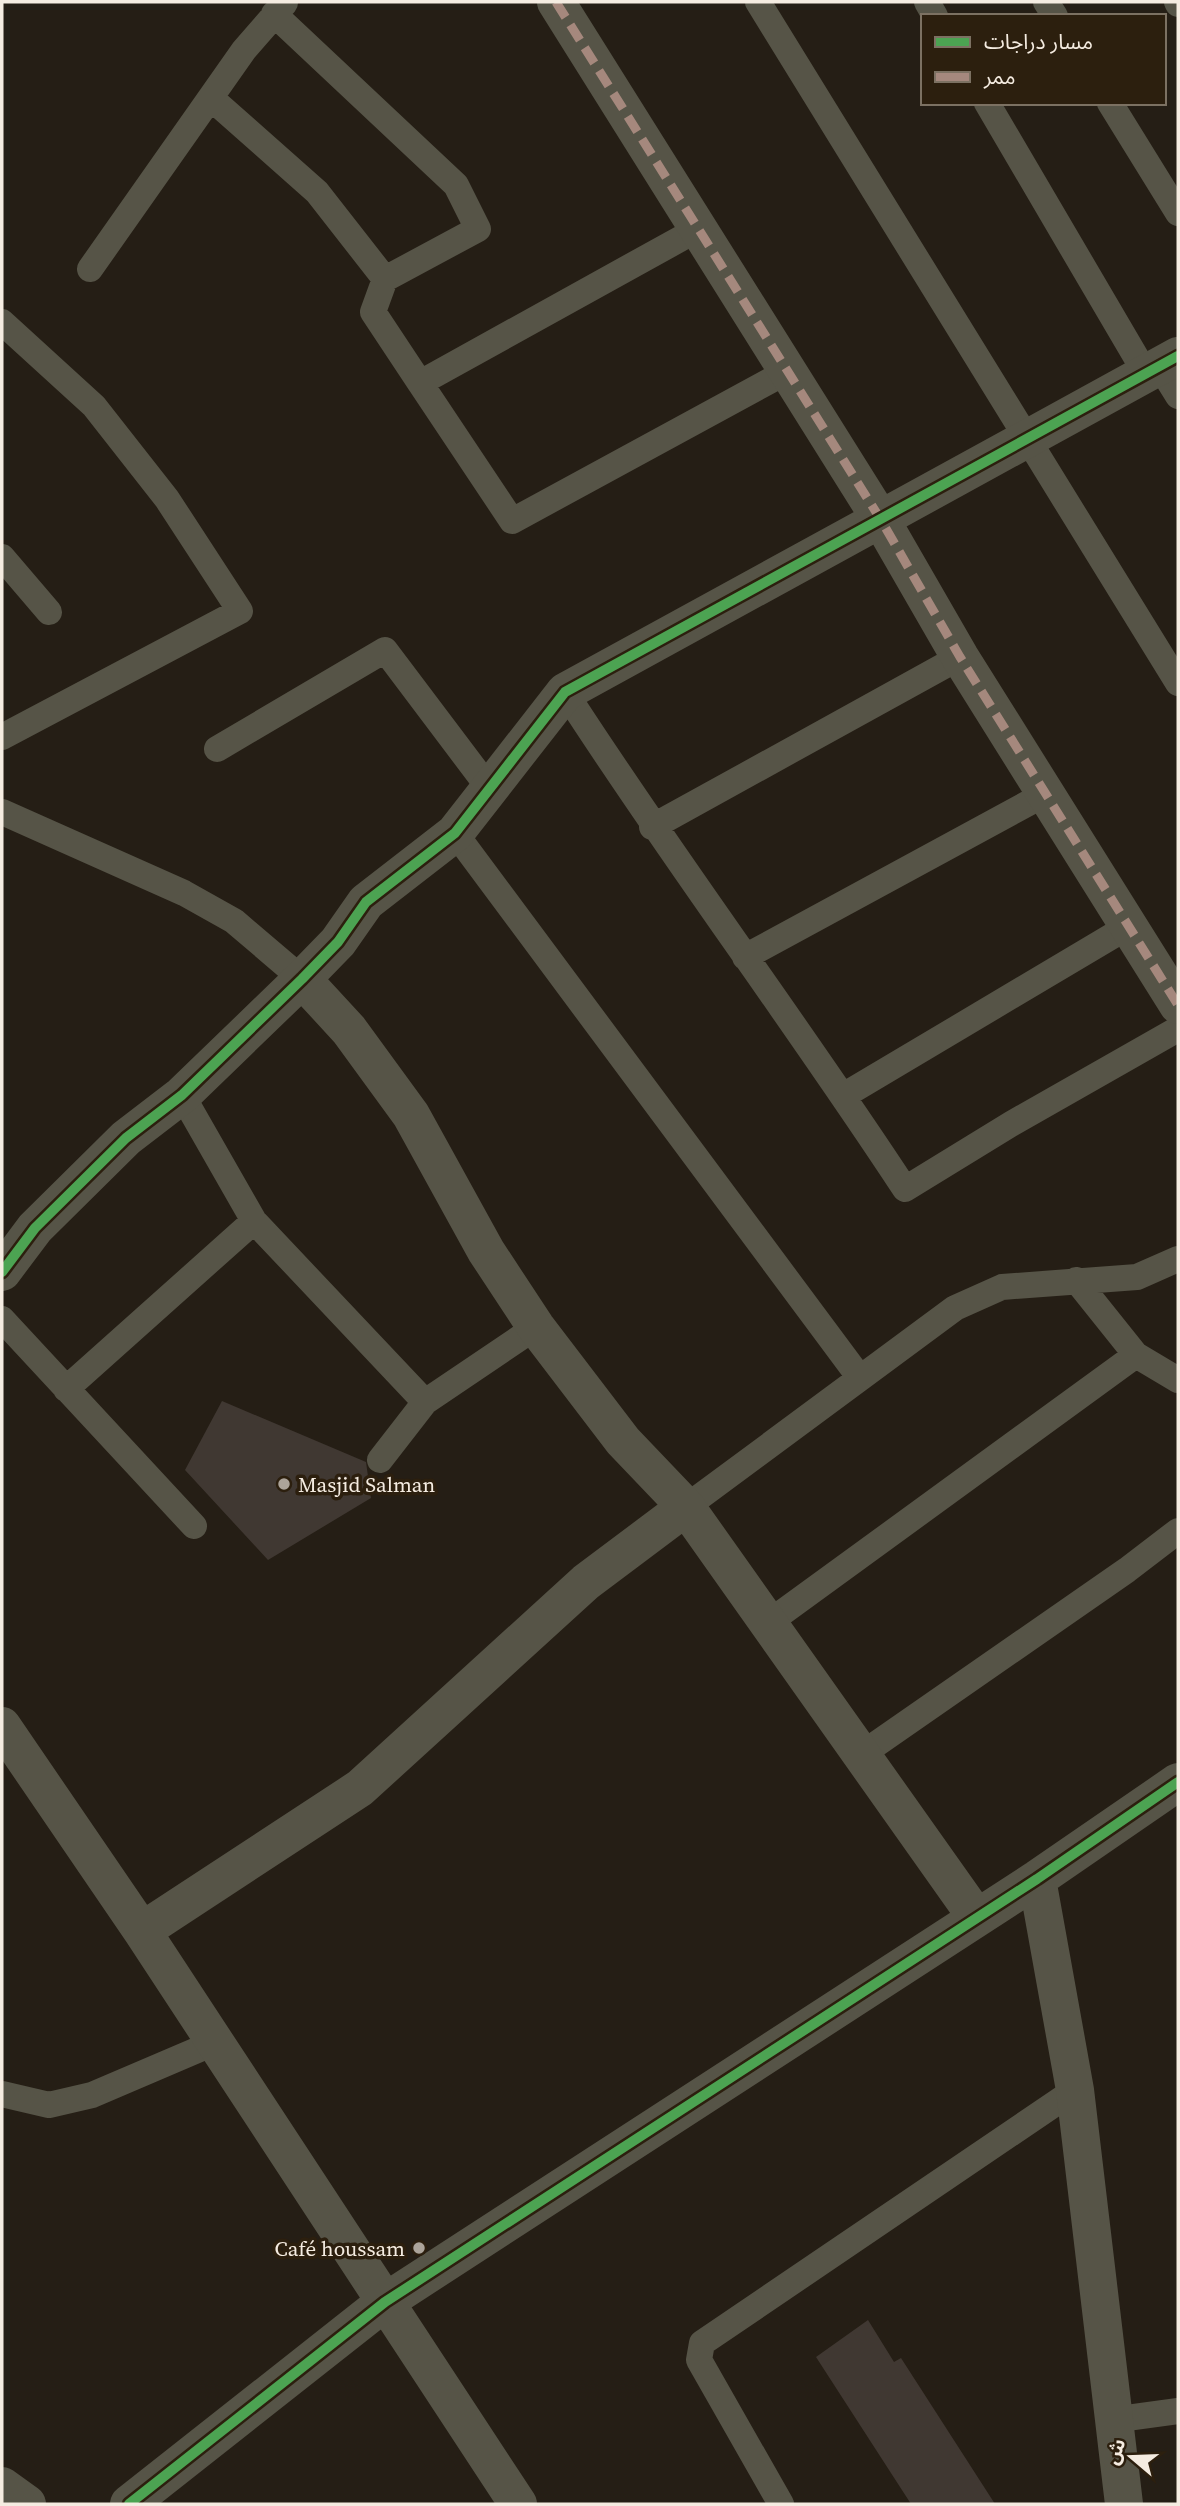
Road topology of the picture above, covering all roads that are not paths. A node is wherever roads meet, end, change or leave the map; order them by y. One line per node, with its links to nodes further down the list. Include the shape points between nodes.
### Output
1 (556, 2): 8 (street)
2 (758, 2): 15 (lane)
3 (280, 8): 4 (lane, via 244,50); 10 (lane, via 456,185 478,229)
4 (212, 99): 9 (lane); 10 (lane, via 317,192)
5 (988, 105): 13 (lane)
6 (1111, 105): 7 (lane)
7 (1178, 213)
8 (698, 229): 12 (street); 14 (lane)
9 (90, 269)
10 (385, 279): 14 (lane, via 373,312)
11 (2, 321): 22 (lane, via 94,406 167,499 240,611)
12 (786, 372): 14 (lane, via 512,521); 16 (street)
13 (1166, 373): 15 (street)
14 (420, 383)
15 (1026, 440): 16 (street); 20 (lane)
16 (881, 520): 19 (street); 21 (street)
17 (2, 557): 18 (lane)
18 (49, 612)
19 (960, 657): 25 (street); 27 (lane)
20 (1178, 683)
21 (565, 692): 24 (street); 27 (lane)
22 (2, 737)
23 (217, 749): 24 (lane, via 385,650)
24 (489, 788): 28 (street)
25 (1045, 794): 29 (street); 30 (lane)
26 (2, 812): 31 (lane, via 184,893 234,921)
27 (652, 827): 30 (lane)
28 (454, 833): 31 (street, via 366,902 338,942); 43 (lane)
29 (1129, 926): 32 (street); 35 (lane)
30 (745, 957): 35 (lane)
31 (302, 979): 34 (street); 41 (street, via 349,1030 411,1115 486,1251)
32 (1178, 1005)
33 (1178, 1029): 35 (lane, via 905,1189)
34 (182, 1095): 36 (lane); 38 (street, via 126,1138 35,1228)
35 (843, 1096)
36 (254, 1221): 45 (lane); 46 (lane)
37 (1178, 1259): 39 (lane, via 1136,1277)
38 (2, 1272)
39 (1076, 1280): 42 (lane); 43 (lane, via 1002,1287 954,1308)
40 (2, 1320): 45 (lane)
41 (536, 1327): 46 (lane); 48 (street, via 623,1441)
42 (1136, 1355): 44 (lane); 51 (lane)
43 (860, 1378): 48 (lane)
44 (1178, 1380)
45 (66, 1389): 49 (lane)
46 (425, 1402): 47 (lane)
47 (380, 1460)
48 (686, 1507): 51 (street); 57 (street, via 586,1582 360,1787)
49 (194, 1526)
50 (1178, 1531): 53 (lane)
51 (768, 1623): 53 (street)
52 (2, 1726): 57 (street)
53 (862, 1754): 56 (street)
54 (1178, 1782): 55 (street)
55 (1037, 1879): 56 (street); 59 (street)
56 (977, 1918): 61 (street)
57 (142, 1931): 58 (street)
58 (216, 2042): 60 (lane, via 92,2095 49,2105); 61 (street)
59 (1075, 2091): 63 (street); 68 (lane, via 702,2343 699,2360)
60 (2, 2094)
61 (385, 2302): 66 (street); 67 (street)
62 (1178, 2411): 63 (lane)
63 (1112, 2420): 69 (street)
64 (2, 2486): 65 (street)
65 (27, 2504)
66 (129, 2504)
67 (518, 2504)
68 (781, 2504)
69 (1124, 2504)

